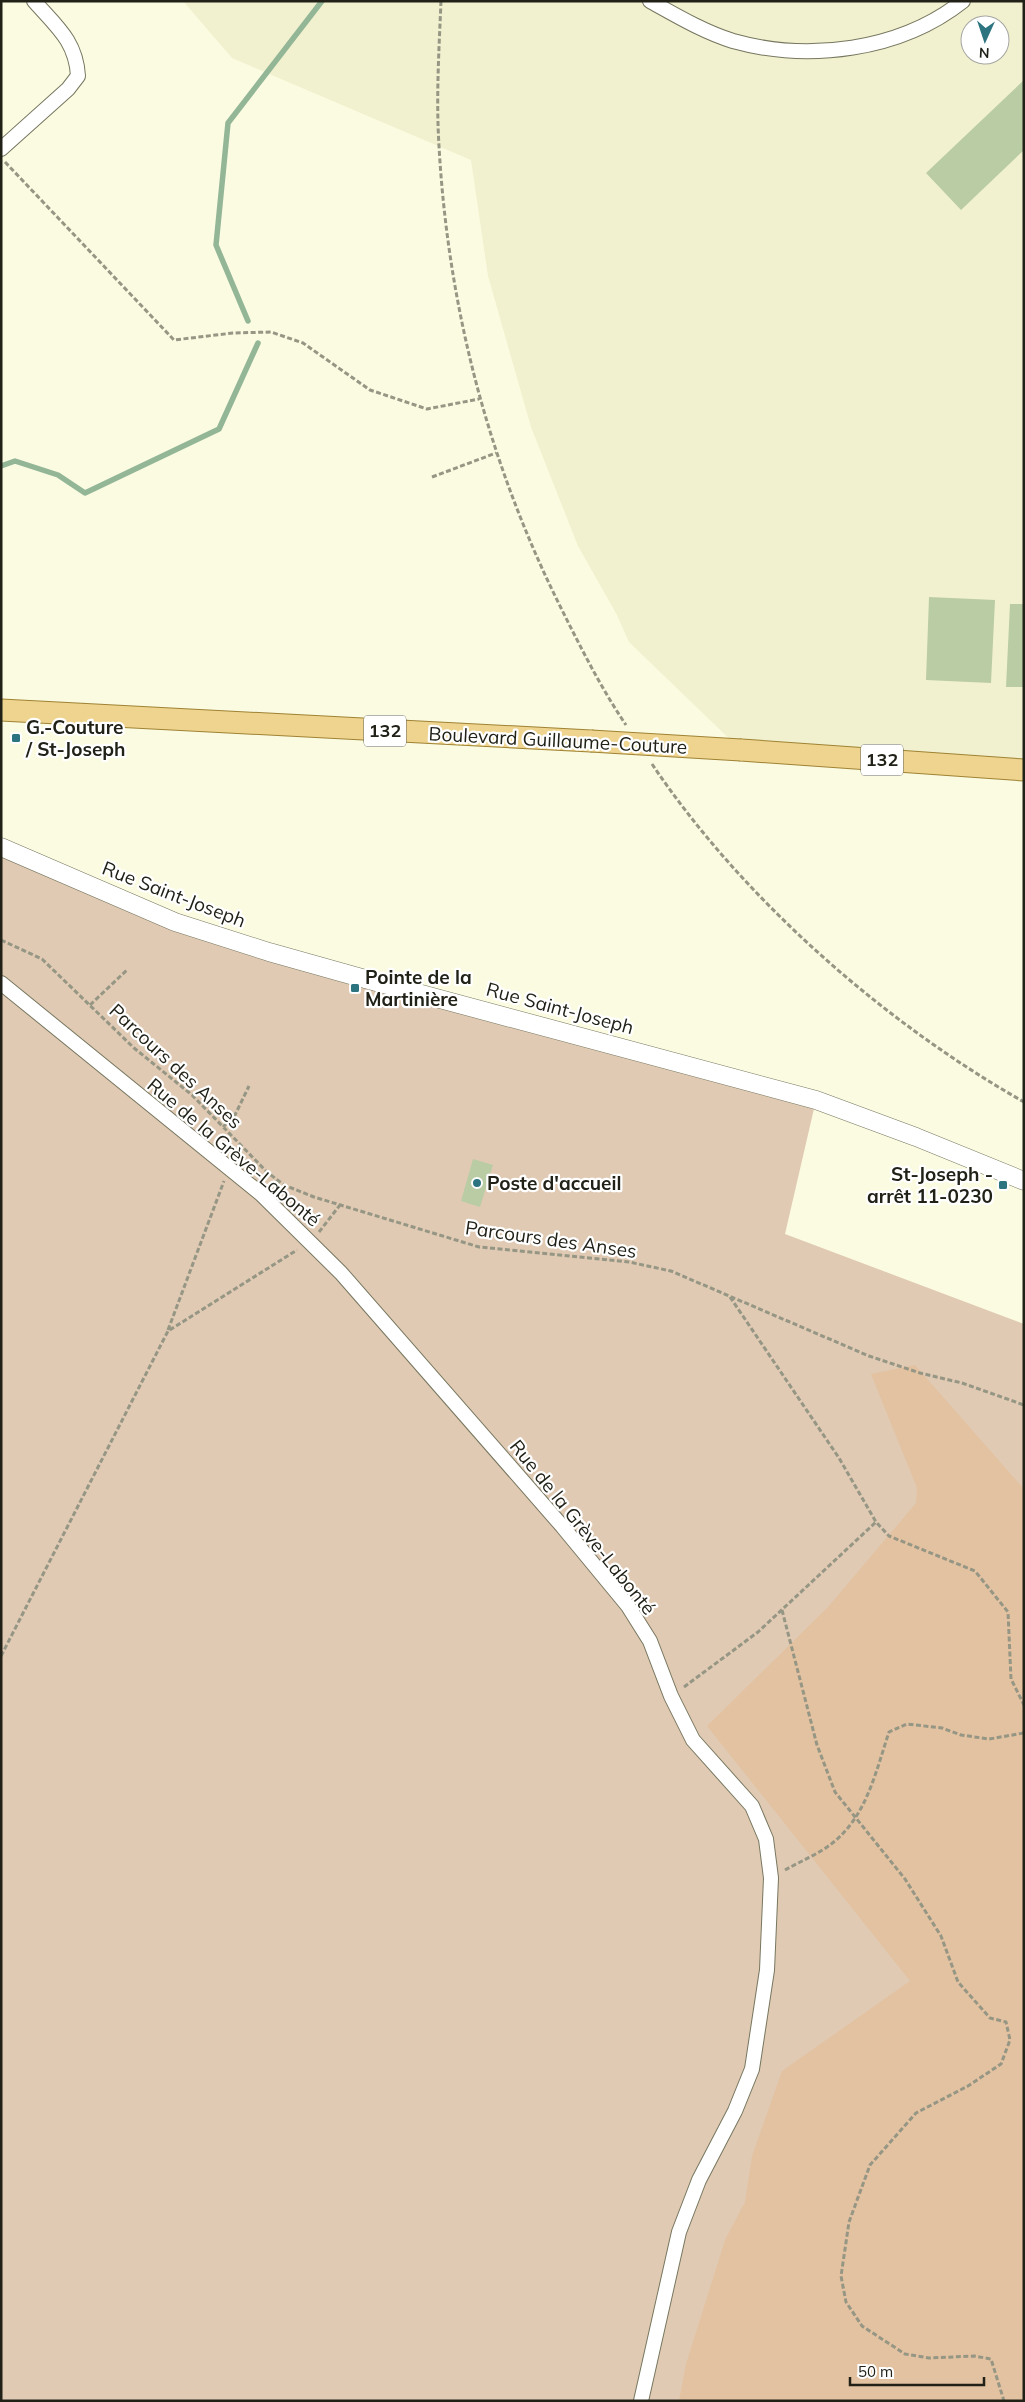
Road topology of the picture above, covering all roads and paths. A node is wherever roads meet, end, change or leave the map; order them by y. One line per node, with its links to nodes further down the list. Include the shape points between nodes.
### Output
1 (34, 1): 5 (street, via 70,42 77,58 78,76 68,89)
2 (441, 1): 7 (path, via 437,80 448,240)
3 (650, 1): 4 (street, via 691,24 732,40 781,51 876,44 914,30)
4 (963, 1)
5 (1, 149)
6 (1, 158): 7 (path, via 174,340 271,332 303,343 370,390 427,409)
7 (479, 399): 8 (path)
8 (496, 453): 9 (path); 11 (path, via 532,551 584,654)
9 (432, 477)
10 (1, 710): 13 (main road, Boulevard Guillaume-Couture / 132, bridge, via 741,750)
11 (628, 728)
12 (649, 760): 20 (path, via 676,799 737,870 831,964 910,1028 968,1069)
13 (1024, 770)
14 (1, 847): 23 (street, Rue Saint-Joseph, via 175,922 331,969 816,1100)
15 (1, 940): 18 (path, Parcours des Anses, via 42,959)
16 (128, 969): 18 (path)
17 (1, 983): 22 (street, Rue de la Grève-Labonté)
18 (90, 1005): 21 (path, Parcours des Anses, via 134,1048 192,1095)
19 (248, 1086): 21 (path, via 235,1115)
20 (1024, 1102)
21 (223, 1127): 24 (path, Parcours des Anses, via 284,1185)
22 (228, 1168): 25 (street, Rue de la Grève-Labonté); 27 (path)
23 (1024, 1181)
24 (340, 1205): 25 (path); 26 (path, Parcours des Anses, via 479,1247 629,1262 671,1271)
25 (311, 1242): 27 (path); 32 (street, Rue de la Grève-Labonté, via 556,1519 628,1606 650,1641)
26 (730, 1296): 28 (path, Parcours des Anses, via 869,1356); 29 (path, via 839,1458)
27 (168, 1331): 31 (path)
28 (1024, 1405)
29 (876, 1522): 30 (path); 33 (path, via 889,1536 975,1570 1008,1612 1011,1679)
30 (782, 1610): 32 (path, via 758,1632); 35 (path, via 817,1745 835,1792)
31 (1, 1656)
32 (671, 1696): 36 (street, Rue de la Grève-Labonté, via 693,1740 752,1806 766,1839)
33 (1024, 1705)
34 (1024, 1733): 35 (path, via 989,1739 907,1724 889,1732 867,1799)
35 (855, 1817): 36 (path, via 836,1841); 38 (path, via 921,1903 941,1936 958,1982 990,2018 1006,2022 1010,2040 1001,2064 968,2086 916,2113 870,2166 849,2222 841,2276 846,2302 862,2326 905,2354 929,2358 974,2356 990,2359)
36 (771, 1878): 37 (street, Rue de la Grève-Labonté, via 767,1970 752,2069 735,2111 699,2180 679,2232)
37 (641, 2401)
38 (1004, 2401)

